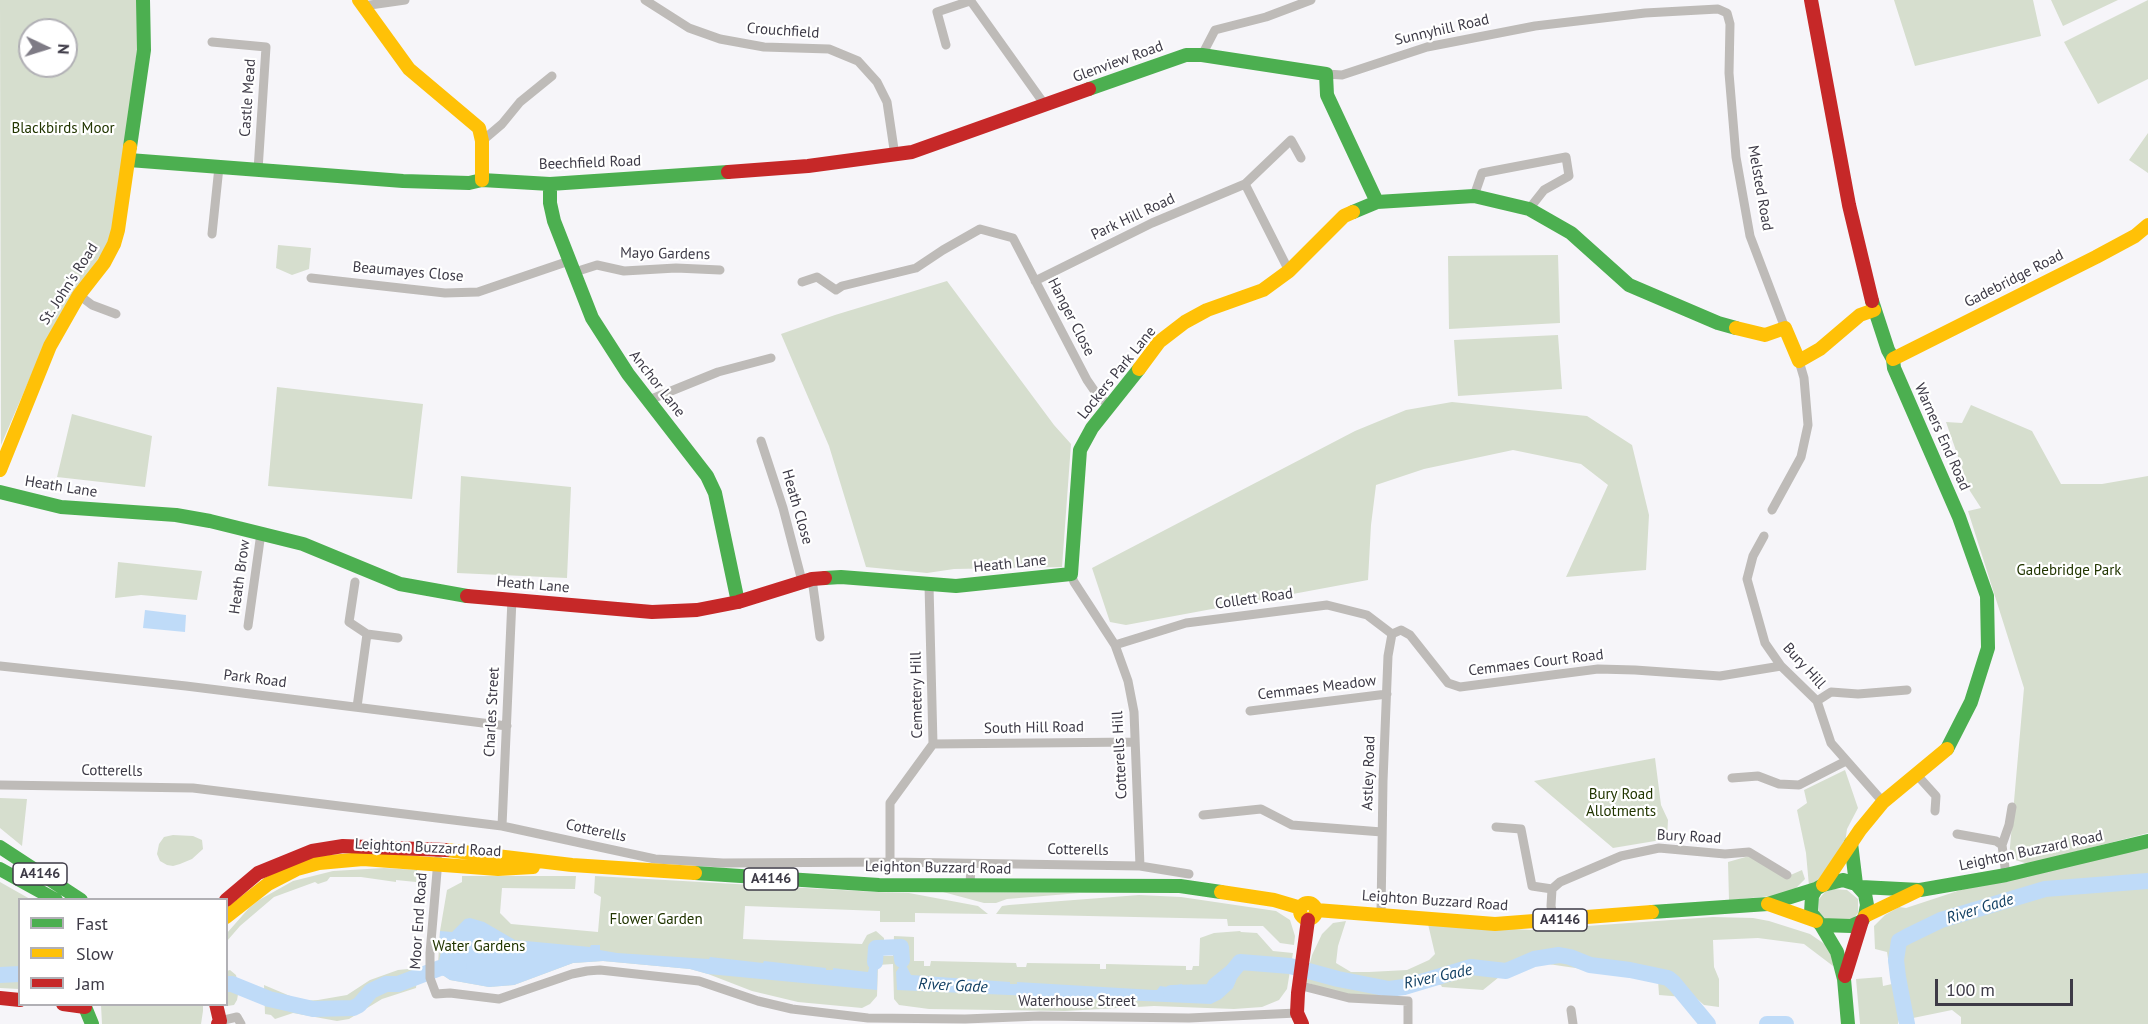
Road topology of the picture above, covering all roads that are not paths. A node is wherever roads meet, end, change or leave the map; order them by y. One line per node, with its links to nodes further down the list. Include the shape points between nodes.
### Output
1 (143, 0): 19 (street, St. John's Road, via 144,50)
2 (405, 0): 7 (street)
3 (645, 0): 17 (street, Crouchfield, via 689,28 720,39 764,47 829,49 858,61 877,81 887,102)
4 (970, 0): 11 (street, via 937,12); 15 (street)
5 (1311, 0): 12 (street, via 1215,30)
6 (1811, 0): 37 (street, Warners End Road, via 1849,205)
7 (361, 3): 16 (street, via 409,69 479,128)
8 (1714, 4): 9 (street, Sunnyhill Road); 13 (street, Sunnyhill Road, via 1534,26 1427,47 1342,75)
9 (1727, 13): 39 (street, Melsted Road, via 1731,24 1729,73 1736,157 1750,236)
10 (212, 42): 21 (street, Castle Mead, via 266,47)
11 (946, 45)
12 (1202, 55): 13 (street, Sunnyhill Road); 15 (street, Glenview Road, via 1186,55)
13 (1326, 74): 26 (street, via 1327,95)
14 (552, 76): 16 (street)
15 (1045, 105): 17 (street, Beechfield Road)
16 (482, 141): 22 (street)
17 (895, 156): 23 (street, Beechfield Road)
18 (1301, 158): 24 (street, Park Hill Road, via 1291,140)
19 (129, 160): 20 (street, Beechfield Road); 36 (street, St. John's Road, via 114,244)
20 (219, 167): 21 (street, Beechfield Road); 29 (street)
21 (258, 170): 22 (street, Beechfield Road, via 403,181)
22 (482, 180): 23 (street, Beechfield Road)
23 (550, 184): 30 (street, Anchor Lane, via 554,221)
24 (1245, 184): 32 (street); 34 (street, Park Hill Road, via 1152,223)
25 (1474, 196): 26 (street, Lockers Park Lane); 27 (street, Lockers Park Lane); 27 (street, via 1482,173 1566,157 1569,176 1544,190)
26 (1377, 202): 32 (street, Lockers Park Lane, via 1344,216)
27 (1528, 209): 39 (street, Lockers Park Lane, via 1571,233 1629,285 1712,322 1765,335)
28 (2148, 225): 41 (street, Gadebridge Road, via 2096,257)
29 (212, 234)
30 (572, 266): 31 (street, Mayo Gardens, via 597,265 624,271); 33 (street, Beaumayes Close, via 478,292 445,293); 43 (street, Anchor Lane, via 592,318)
31 (720, 270)
32 (1289, 272): 44 (street, Lockers Park Lane, via 1263,290 1185,322 1159,342)
33 (311, 278)
34 (1035, 280): 35 (street, Hanger Close, via 1013,238 980,229 916,268 836,290 817,277); 44 (street, Hanger Close, via 1087,380)
35 (802, 282)
36 (79, 295): 38 (street); 46 (street, St. John's Road, via 50,346)
37 (1874, 310): 41 (street, Warners End Road); 42 (street, via 1860,315 1820,349)
38 (116, 314)
39 (1785, 328): 42 (street, Melsted Road)
40 (771, 358): 43 (street, via 718,372)
41 (1893, 358): 74 (street, Warners End Road, via 1987,596 1988,648 1971,702 1946,750)
42 (1799, 361): 48 (street, via 1808,425 1801,457)
43 (649, 400): 56 (street, Anchor Lane, via 707,476 715,493)
44 (1109, 405): 51 (street, Lockers Park Lane, via 1080,450)
45 (761, 441): 52 (street, Heath Close)
46 (1, 462)
47 (0, 492): 49 (street, Heath Lane, via 61,507 176,516)
48 (1772, 510)
49 (261, 533): 55 (street, Heath Lane, via 315,549 400,584 474,597); 57 (street, Heath Brow)
50 (1764, 536): 64 (street, Bury Hill, via 1747,579 1764,643)
51 (1071, 574): 54 (street, Heath Lane, via 956,586); 62 (street)
52 (807, 580): 54 (street, Heath Lane, via 842,577); 56 (street, Heath Lane); 60 (street, Heath Close)
53 (355, 582): 59 (street, via 349,622)
54 (929, 585): 72 (street, Cemetery Hill)
55 (512, 599): 56 (street, Heath Lane, via 652,612 696,610); 70 (street, Charles Street)
56 (738, 602)
57 (248, 626)
58 (1392, 633): 62 (street, Collett Road, via 1366,615 1327,605 1186,623); 64 (street, Cemmaes Court Road, via 1401,630 1410,635 1448,683 1460,687 1598,669 1720,676); 66 (street, Astley Road)
59 (367, 634): 61 (street); 68 (street)
60 (820, 637)
61 (398, 638)
62 (1115, 645): 71 (street, Cotterells Hill, via 1128,681)
63 (0, 666): 68 (street, Park Road)
64 (1780, 666): 67 (street, Bury Hill)
65 (1907, 690): 67 (street, via 1831,692)
66 (1387, 694): 69 (street, Cemmaes Meadow); 83 (street, Astley Road)
67 (1816, 701): 73 (street, Bury Hill, via 1831,743)
68 (357, 707): 70 (street, Park Road)
69 (1250, 711)
70 (507, 726): 81 (street, Charles Street)
71 (1135, 742): 72 (street, South Hill Road); 94 (street, Cotterells Hill)
72 (933, 744): 90 (street, Cemetery Hill, via 890,803)
73 (1846, 762): 75 (street, via 1799,785 1779,784 1758,776); 77 (street, Bury Hill)
74 (1917, 775): 77 (street, Warners End Road); 79 (street, via 1936,796)
75 (1732, 778)
76 (0, 785): 81 (street, Cotterells, via 193,788)
77 (1883, 802): 86 (street, Warners End Road)
78 (2012, 807): 87 (street)
79 (1935, 811)
80 (1203, 815): 83 (street, via 1261,809 1292,825)
81 (502, 826): 90 (street, Cotterells, via 655,859 762,864)
82 (1496, 827): 102 (street, via 1521,829 1532,886)
83 (1382, 832): 109 (street, Astley Road)
84 (1957, 834): 87 (street)
85 (2148, 841): 98 (street, Leighton Buzzard Road)
86 (1851, 843): 100 (street); 101 (street, Warners End Road)
87 (2002, 845): 98 (street)
88 (0, 847): 105 (street, A4146)
89 (438, 849): 91 (street, Moor End Road); 93 (street, Leighton Buzzard Road / A4146); 106 (street, Leighton Buzzard Road / A4146, via 343,846 312,851 258,873)
90 (890, 862): 92 (street, Cotterells)
91 (438, 864): 93 (street, Leighton Buzzard Road / A4146, via 498,869); 110 (street, Leighton Buzzard Road / A4146, via 363,859 319,862 268,884); 116 (street, Moor End Road, via 430,953 430,978)
92 (971, 864): 94 (street, Cotterells); 99 (street)
93 (572, 865): 99 (street, Leighton Buzzard Road / A4146, via 867,885)
94 (1140, 866): 96 (street, Cotterells)
95 (0, 869): 104 (street)
96 (1189, 873)
97 (1787, 875): 102 (street, Bury Road, via 1749,852 1725,854 1659,848 1621,856)
98 (2006, 875): 103 (street, Leighton Buzzard Road)
99 (970, 886): 108 (street, Leighton Buzzard Road / A4146, via 1179,886 1274,900)
100 (1859, 886): 101 (street, via 1844,880); 103 (street, Leighton Buzzard Road); 111 (street, via 1866,900)
101 (1819, 887): 107 (street, Leighton Buzzard Road / A4146); 113 (street, via 1810,907)
102 (1552, 889): 112 (street)
103 (1920, 890): 111 (street, Leighton Buzzard Road)
104 (52, 898)
105 (78, 898)
106 (228, 898)
107 (1768, 904): 112 (street, Leighton Buzzard Road / A4146); 113 (street, Leighton Buzzard Road / A4146)
108 (1308, 912): 109 (street, Leighton Buzzard Road / A4146); 115 (street)
109 (1381, 913): 112 (street, Leighton Buzzard Road / A4146, via 1495,924)
110 (228, 915)
111 (1863, 919): 113 (street, via 1857,925 1844,927); 114 (street)
112 (1554, 921)
113 (1818, 923): 114 (street, via 1837,952)
114 (1844, 980): 131 (street)
115 (1299, 982): 122 (street); 129 (street, via 1349,998 1408,1001)
116 (436, 994): 123 (street, Waterhouse Street, via 498,999 572,974 600,970 699,981 792,1009)
117 (0, 998): 118 (street)
118 (18, 1000)
119 (86, 1006): 127 (street)
120 (216, 1006): 126 (street)
121 (1571, 1010): 130 (street)
122 (1299, 1018): 125 (street, Waterhouse Street)
123 (887, 1021): 124 (street, Waterhouse Street)
124 (1091, 1021): 125 (street, Waterhouse Street)
125 (1189, 1021)
126 (220, 1023): 128 (street, via 237,1017)
127 (92, 1024)
128 (241, 1024)
129 (1408, 1024)
130 (1573, 1024)
131 (1848, 1024)

